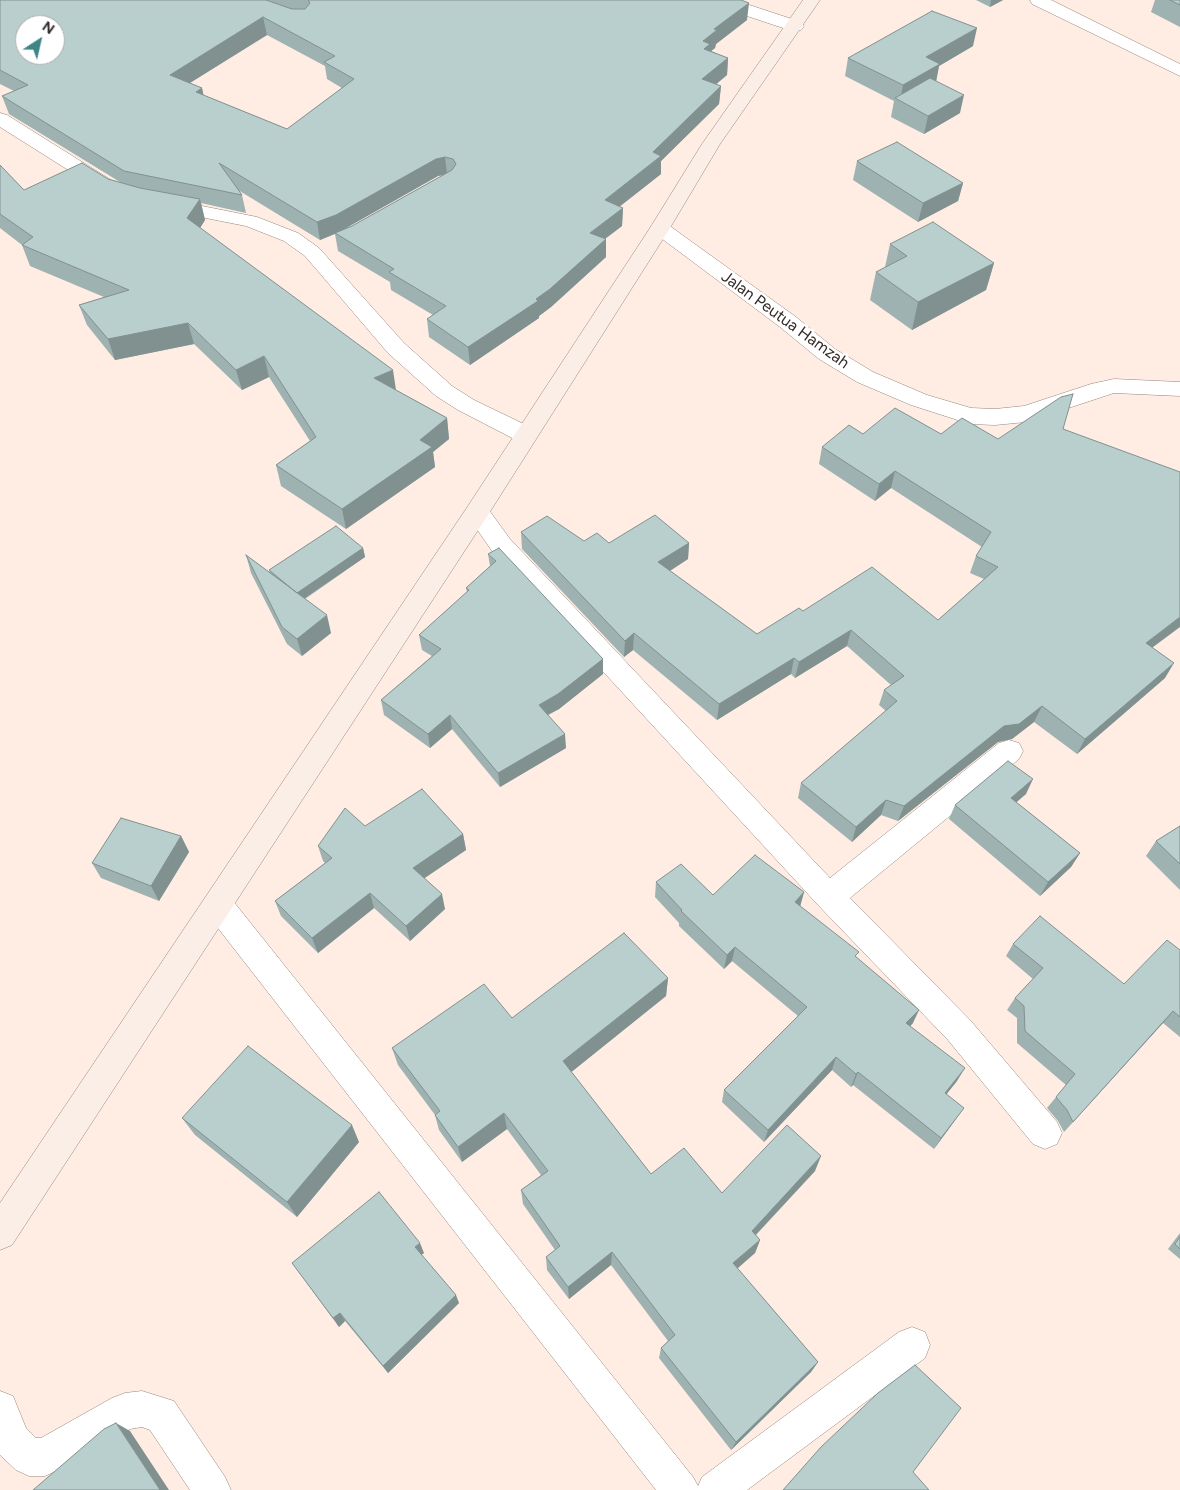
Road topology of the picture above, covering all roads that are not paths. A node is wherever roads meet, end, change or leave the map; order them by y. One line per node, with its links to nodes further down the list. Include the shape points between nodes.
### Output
1 (717, 0): 4 (street)
2 (812, 0): 4 (main road)
3 (1038, 0): 5 (street)
4 (795, 26): 9 (main road, via 711,144)
5 (1180, 71)
6 (0, 119): 7 (street)
7 (122, 194)
8 (146, 201): 11 (street, via 265,226 321,248 396,348 444,391)
9 (660, 228): 10 (street, Jalan Peutua Hamzah, via 827,354 865,377 919,400 970,416 1026,414 1114,386); 11 (main road)
10 (1180, 388)
11 (526, 435): 12 (main road)
12 (477, 512): 14 (street, via 501,546); 15 (main road)
13 (1009, 752): 14 (street)
14 (829, 897): 16 (street, via 959,1030)
15 (218, 905): 17 (main road); 21 (street)
16 (1045, 1133)
17 (0, 1233)
18 (912, 1345): 22 (street)
19 (0, 1409): 20 (street, via 12,1441 30,1457 44,1457 125,1411 142,1409 160,1414 172,1426)
20 (212, 1490)
21 (680, 1490)
22 (714, 1490)

